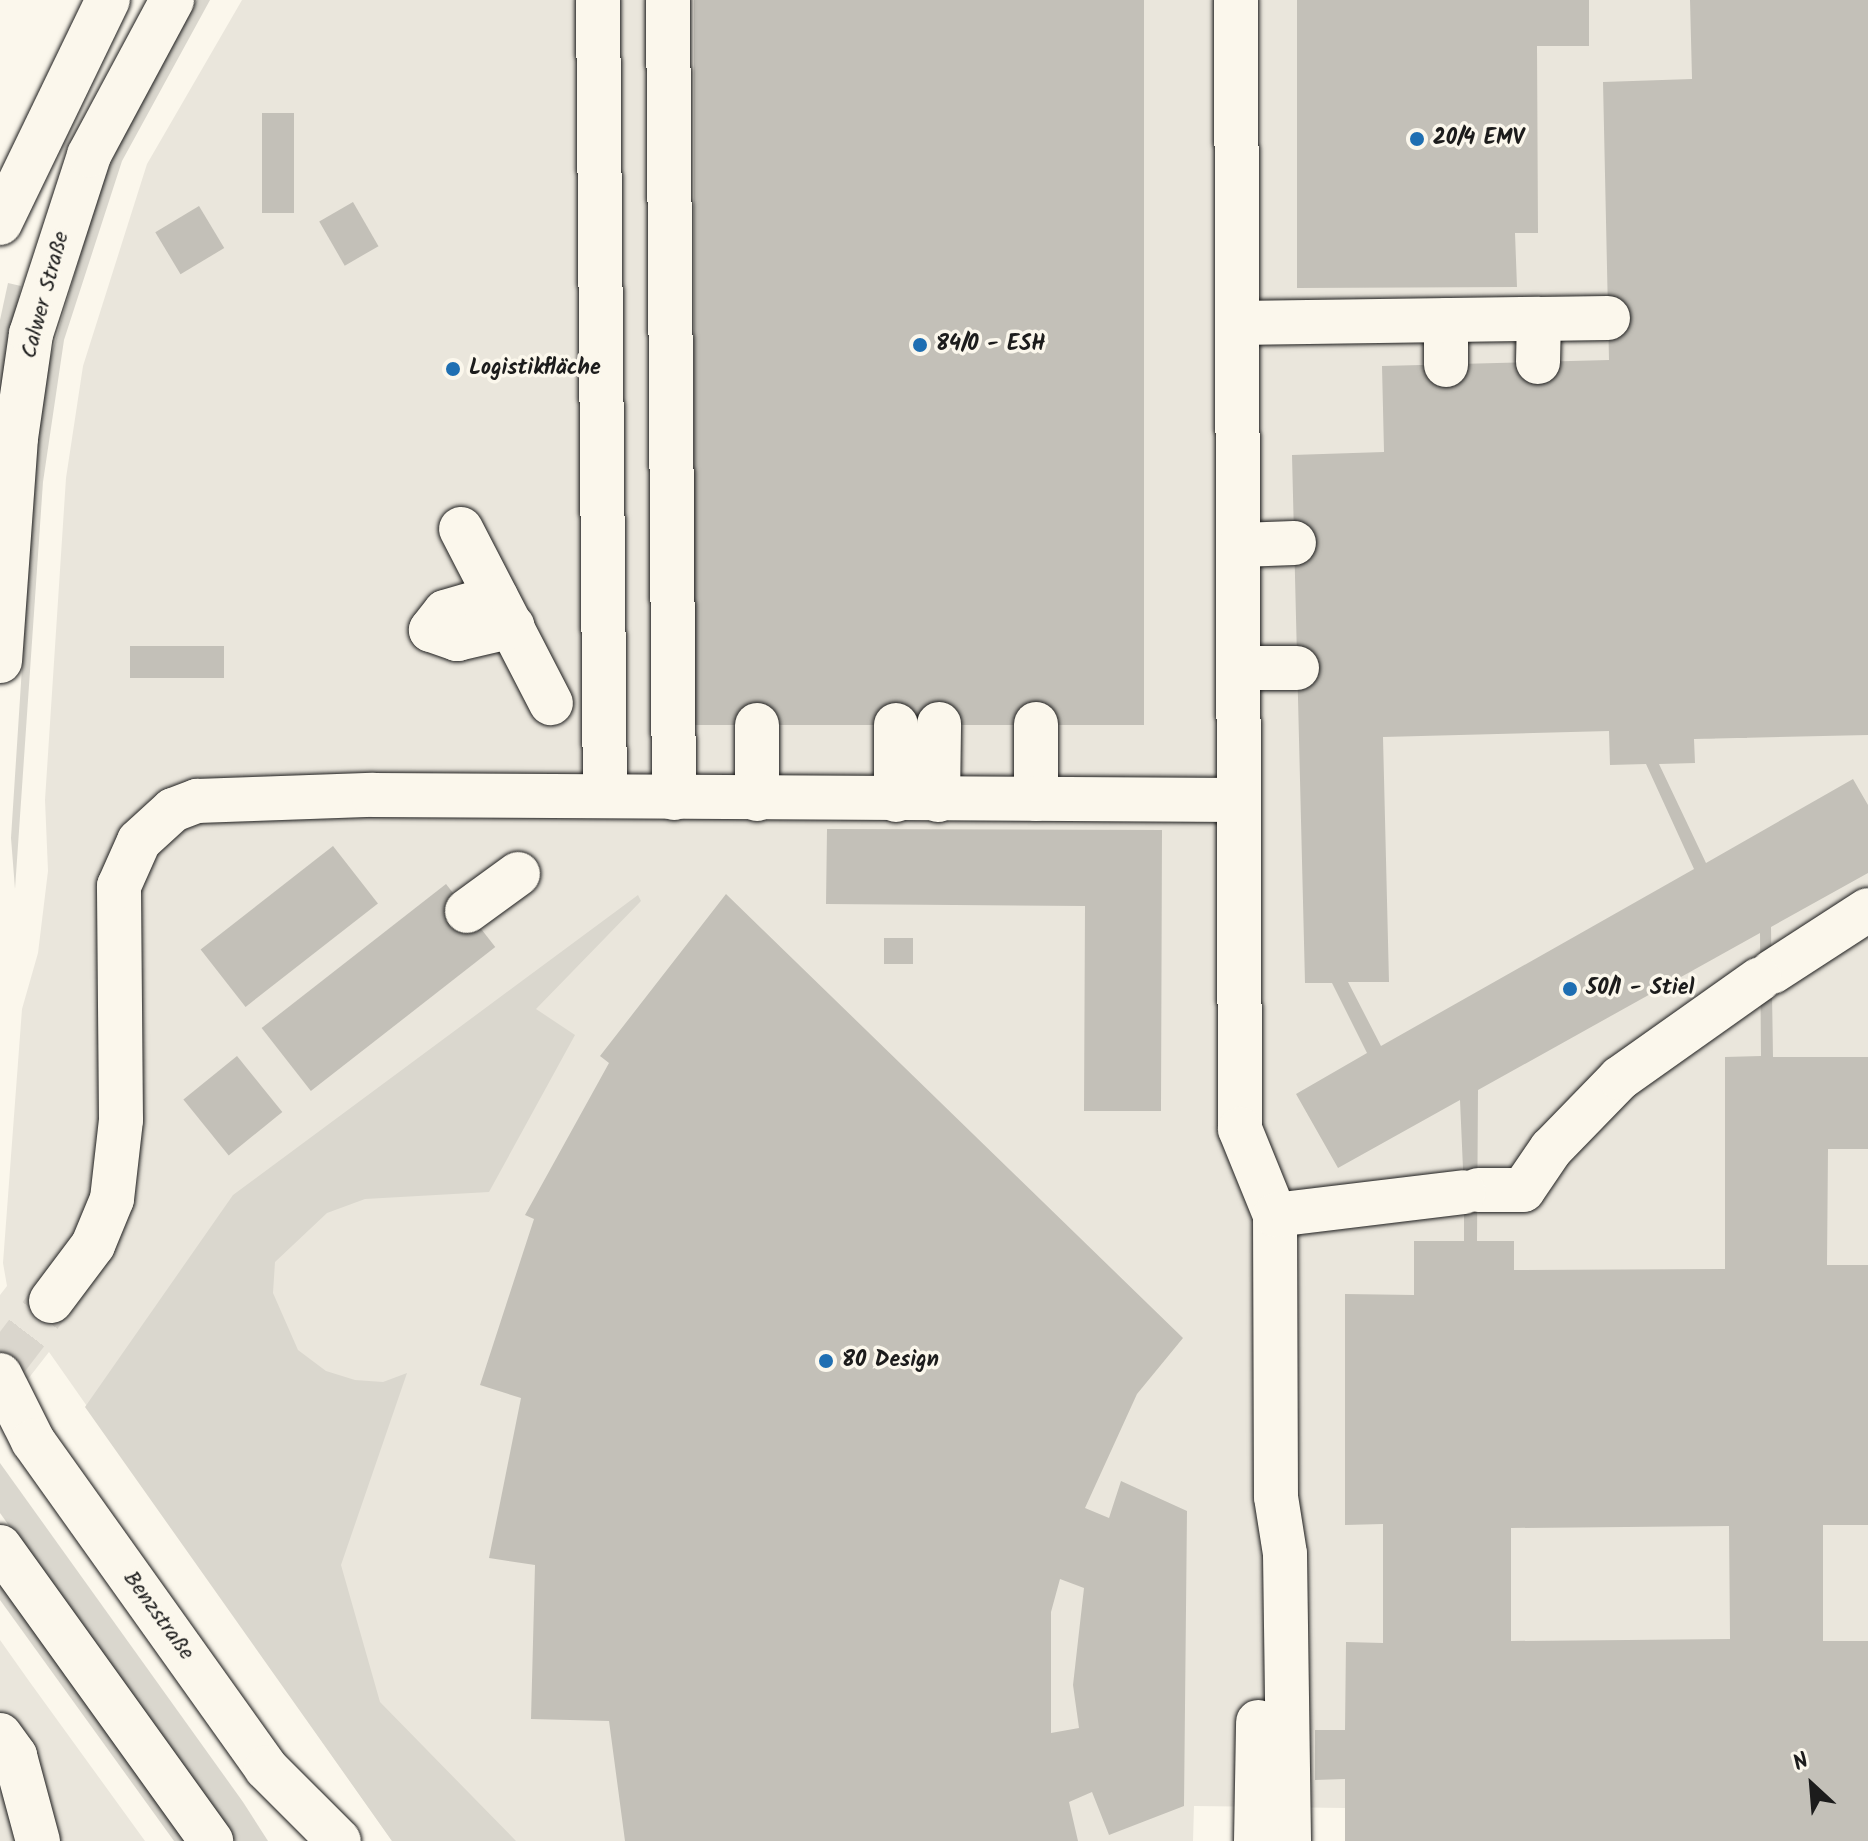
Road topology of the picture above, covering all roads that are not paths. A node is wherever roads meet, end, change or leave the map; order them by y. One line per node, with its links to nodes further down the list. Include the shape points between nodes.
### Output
1 (108, 0): 8 (street)
2 (172, 0): 18 (street, Calwer Straße, via 89,155 31,334 16,438)
3 (598, 0): 7 (street)
4 (668, 0): 6 (street)
5 (1236, 0): 12 (street)
6 (682, 194): 7 (street); 27 (street)
7 (600, 202): 26 (street)
8 (0, 223)
9 (1608, 318): 10 (street)
10 (1539, 319): 11 (street); 13 (street)
11 (1446, 320): 12 (street); 14 (street)
12 (1237, 323): 17 (street)
13 (1538, 362)
14 (1446, 365)
15 (461, 529): 21 (street)
16 (1294, 543): 17 (street)
17 (1241, 545): 19 (street)
18 (0, 661)
19 (1240, 668): 20 (street); 31 (street)
20 (1297, 668)
21 (551, 703)
22 (939, 724): 30 (street)
23 (1036, 724): 29 (street)
24 (757, 725): 28 (street)
25 (896, 725): 30 (street)
26 (605, 796): 27 (street); 36 (street, via 197,801 152,825 129,857 119,886 121,1120 112,1199 93,1245)
27 (674, 798): 28 (street)
28 (757, 799): 30 (street)
29 (1036, 799): 30 (street); 31 (street)
30 (917, 800)
31 (1239, 800): 35 (street, via 1240,1129)
32 (518, 874): 34 (street)
33 (1868, 910): 35 (street, via 1620,1078 1551,1149 1523,1190 1471,1191)
34 (467, 911)
35 (1275, 1215): 42 (street, via 1276,1497 1261,1553)
36 (51, 1301)
37 (0, 1375): 38 (street, Benzstraße)
38 (17, 1428): 41 (street, Benzstraße)
39 (0, 1547): 44 (street)
40 (0, 1735): 43 (street, via 15,1756)
41 (266, 1768): 45 (street); 46 (street, Benzstraße)
42 (1272, 1830)
43 (38, 1841)
44 (211, 1841)
45 (293, 1841)
46 (339, 1841)

